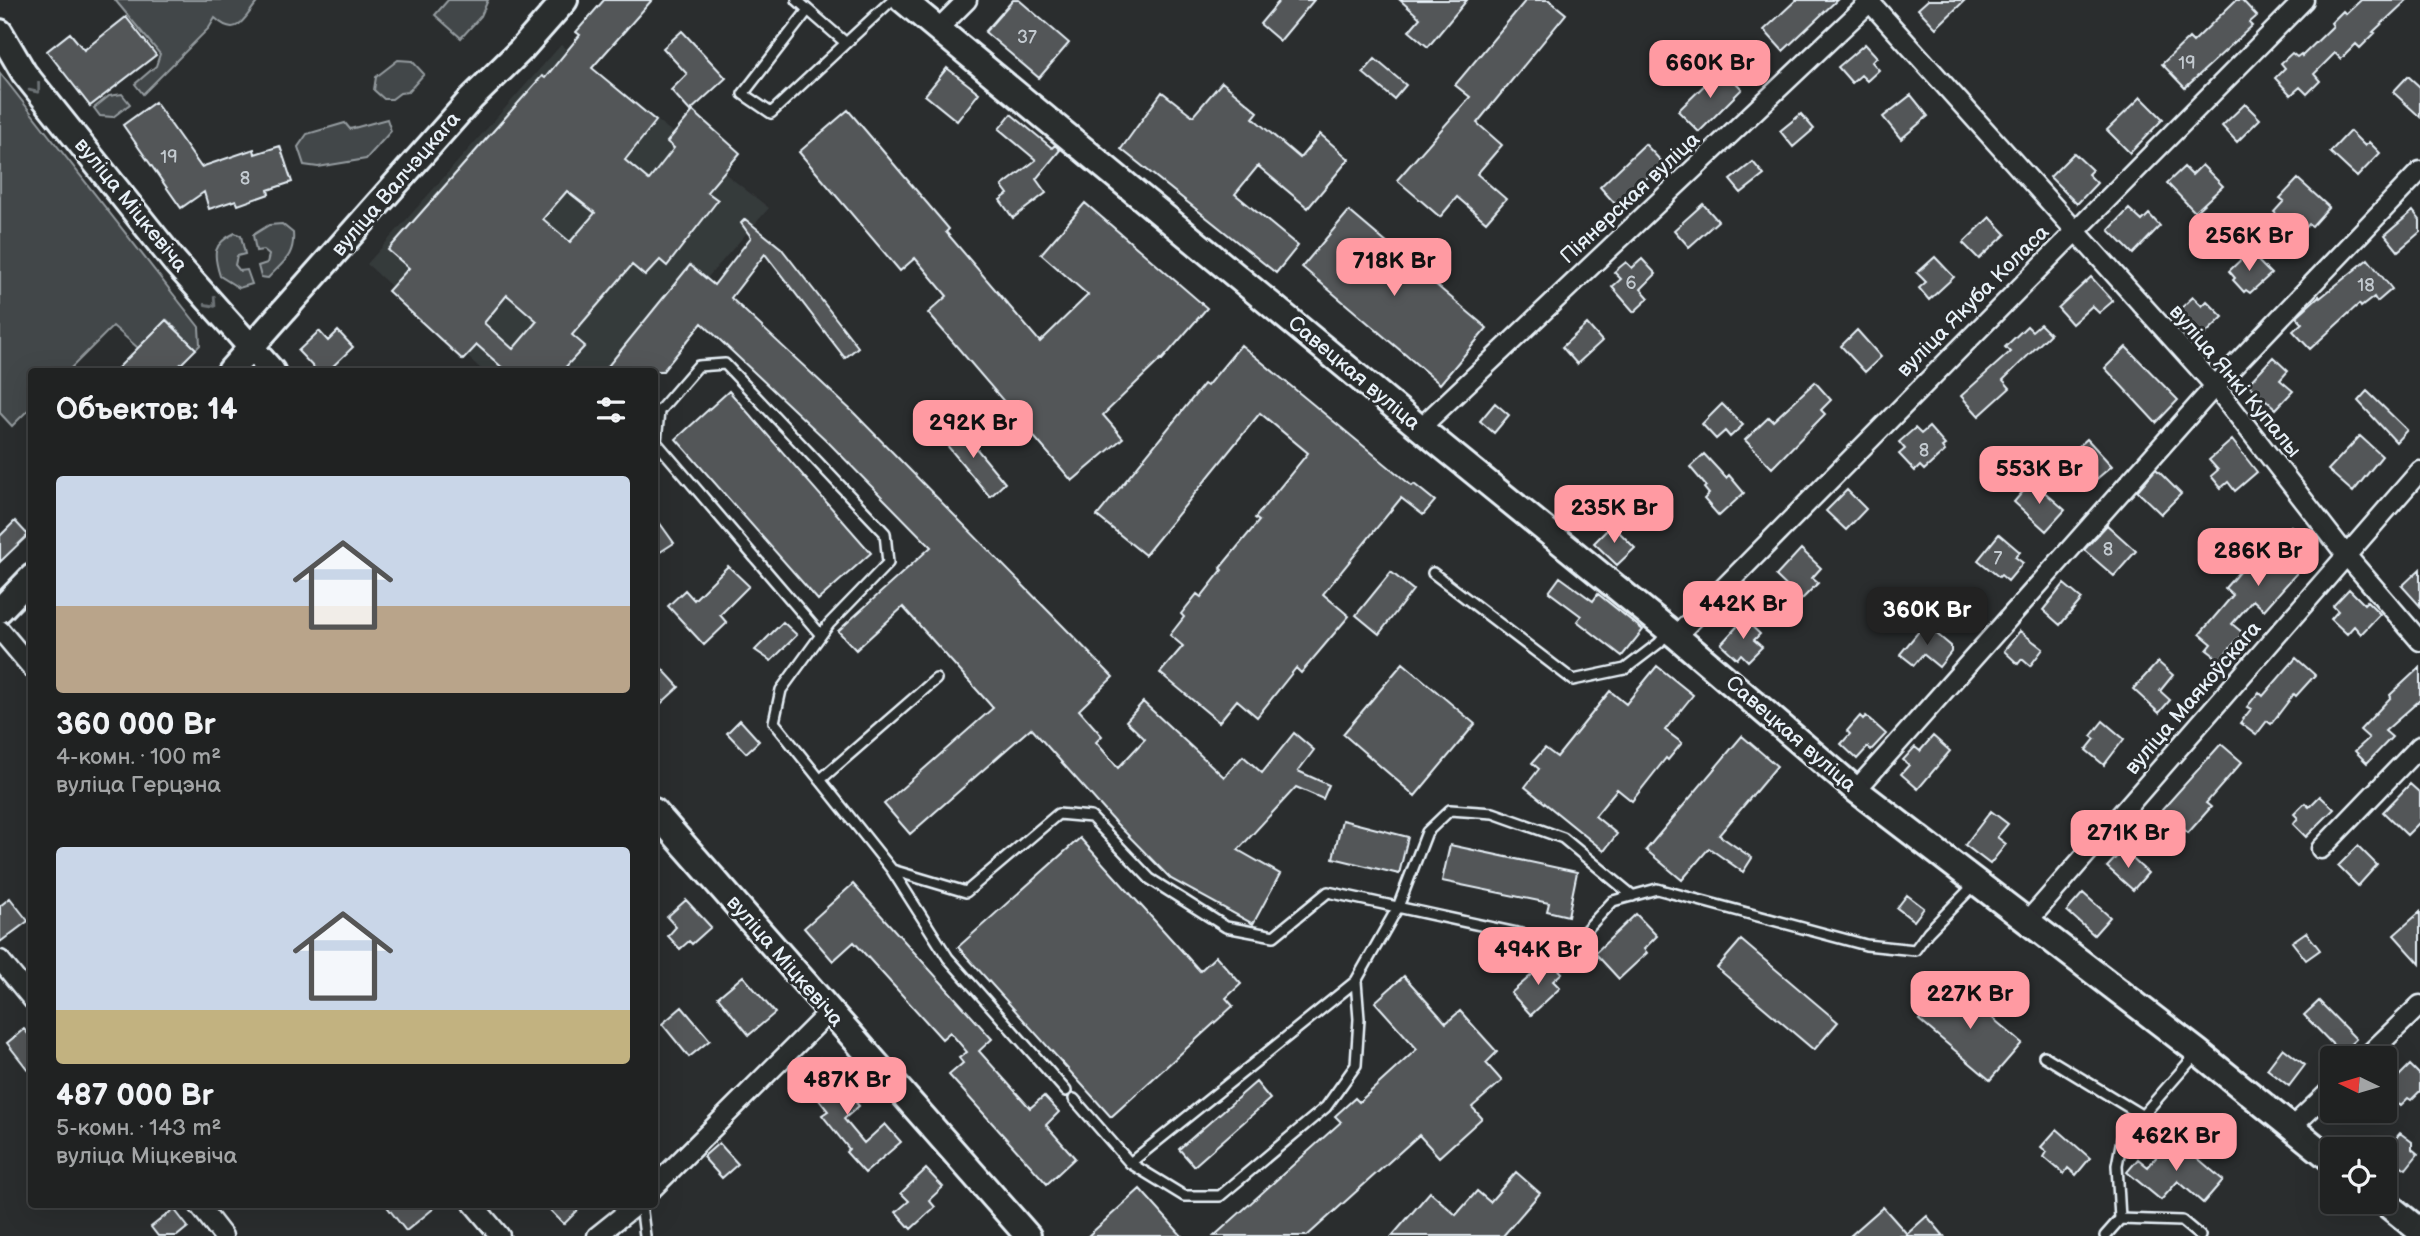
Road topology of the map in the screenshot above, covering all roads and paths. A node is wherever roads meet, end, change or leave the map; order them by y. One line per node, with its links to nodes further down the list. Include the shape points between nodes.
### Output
1 (565, 0): 14 (street, вуліца Валчэцкага, via 471,99)
2 (797, 0): 8 (lane)
3 (892, 0): 11 (lane)
4 (903, 0): 9 (street, Савецкая вуліца)
5 (967, 0): 9 (street)
6 (2304, 0): 13 (street, вуліца Якуба Коласа)
7 (1870, 1): 13 (street, вуліца Янкі Купалы); 19 (street, Піянерская вуліца)
8 (808, 10): 11 (lane); 11 (lane, via 743,94 771,113)
9 (940, 28): 19 (street, Савецкая вуліца)
10 (0, 32): 14 (street, вуліца Міцкевіча, one-way to 14, via 24,73 174,261)
11 (846, 43)
12 (2420, 171): 17 (street)
13 (2074, 231): 17 (street, вуліца Янкі Купалы); 27 (street, вуліца Якуба Коласа)
14 (252, 348): 15 (street, вуліца Валчэцкага); 16 (street, вуліца Міцкевіча)
15 (233, 368)
16 (269, 368)
17 (2215, 386): 22 (street, вуліца Янкі Купалы); 34 (street)
18 (658, 421): 28 (lane, via 659,411 698,366 725,364 886,533 888,563)
19 (1420, 428): 27 (street, Савецкая вуліца)
20 (658, 444): 28 (lane)
21 (2420, 471): 22 (street, вуліца Маякоўскага)
22 (2346, 555): 29 (street, вуліца Янкі Купалы); 41 (street, вуліца Маякоўскага)
23 (1433, 573): 27 (lane, via 1573,680 1625,669)
24 (28, 581): 25 (street)
25 (0, 609)
26 (0, 630): 30 (street)
27 (1672, 633): 34 (street, Савецкая вуліца)
28 (821, 635): 33 (lane, via 780,690 774,722)
29 (2420, 641)
30 (28, 663)
31 (936, 679): 33 (lane)
32 (2420, 746): 36 (street)
33 (820, 780): 37 (lane)
34 (1856, 790): 38 (street, Савецкая вуліца)
35 (658, 816): 46 (street, вуліца Міцкевіча)
36 (2321, 849)
37 (892, 870): 40 (lane, via 966,892 1058,814 1091,817 1150,879 1226,927 1274,936 1328,892); 50 (lane, via 948,958)
38 (1976, 883): 39 (lane, via 1915,950 1866,945 1657,889); 41 (street, Савецкая вуліца)
39 (1633, 895): 40 (lane, via 1613,901 1573,946); 40 (lane, via 1563,838 1493,813 1450,810 1427,832)
40 (1398, 907): 43 (lane)
41 (2027, 922): 48 (street, Савецкая вуліца)
42 (0, 960): 44 (street)
43 (1356, 981): 56 (lane); 56 (lane, via 1356,1065 1326,1108 1220,1196 1184,1196)
44 (28, 994)
45 (2420, 1005): 47 (street)
46 (829, 1012): 57 (street); 69 (street, вуліца Міцкевіча)
47 (2377, 1046)
48 (2198, 1052): 53 (lane); 54 (street, Савецкая вуліца)
49 (2044, 1056): 53 (lane)
50 (1066, 1091)
51 (1074, 1099): 56 (lane)
52 (2320, 1100): 54 (street)
53 (2143, 1116): 63 (lane, via 2122,1139 2117,1165)
54 (2291, 1128): 55 (street, Савецкая вуліца)
55 (2320, 1151)
56 (1130, 1163)
57 (658, 1183)
58 (201, 1208): 65 (street)
59 (476, 1208): 66 (street)
60 (634, 1208): 67 (street)
61 (640, 1208): 68 (lane)
62 (2397, 1212): 64 (street)
63 (2120, 1219): 70 (lane); 71 (lane, via 2182,1222)
64 (2420, 1231)
65 (223, 1236)
66 (500, 1236)
67 (597, 1236)
68 (645, 1236)
69 (1028, 1236)
70 (2105, 1236)
71 (2200, 1236)

